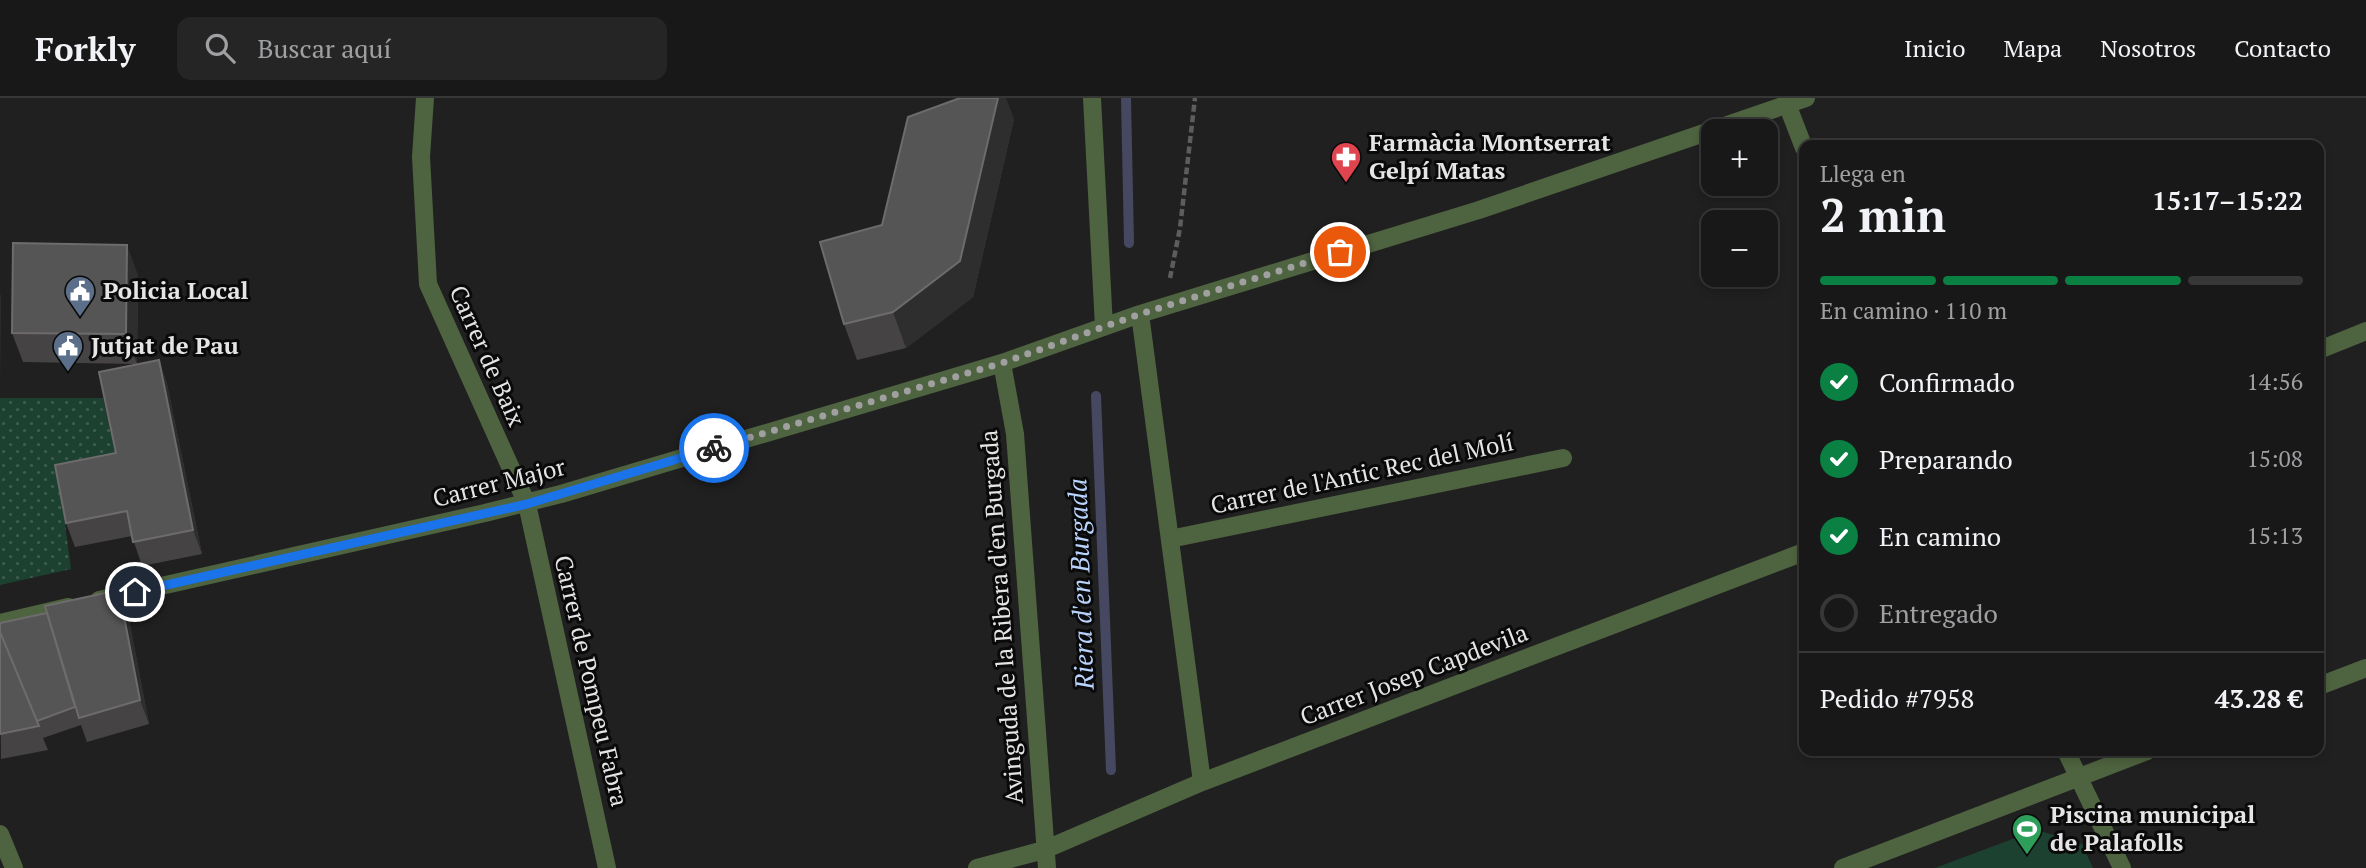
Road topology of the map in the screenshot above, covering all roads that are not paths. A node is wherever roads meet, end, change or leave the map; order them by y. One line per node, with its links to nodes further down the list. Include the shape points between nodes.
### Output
1 (425, 98): 12 (street, Carrer de Baix, via 421,157 428,284)
2 (1092, 98): 7 (street)
3 (1806, 98): 4 (street, Carrer Major)
4 (1787, 104): 5 (street); 6 (street, Carrer Major, via 1479,210)
5 (1801, 140)
6 (1140, 314): 7 (street, Carrer Major); 13 (street)
7 (1104, 327): 10 (street, Carrer Major)
8 (2366, 331): 9 (street)
9 (2324, 348)
10 (1002, 363): 12 (street, Carrer Major); 23 (street, Avinguda de la Ribera d'en Burgada, via 1015,434)
11 (1563, 458): 13 (street, Carrer de l'Antic Rec del Molí)
12 (527, 504): 15 (street, Carrer Major); 25 (street, Carrer de Pompeu Fabra)
13 (1170, 539): 21 (street)
14 (1799, 554): 21 (street, Carrer Josep Capdevila)
15 (0, 623)
16 (2366, 668): 17 (street)
17 (2324, 684)
18 (2068, 756): 20 (street)
19 (2134, 756): 20 (street)
20 (2078, 777): 27 (street); 28 (street)
21 (1202, 782): 23 (street, Carrer Josep Capdevila)
22 (0, 834): 24 (street)
23 (1046, 859): 26 (street, Carrer Josep Capdevila)
24 (14, 868)
25 (607, 868)
26 (977, 868)
27 (1843, 868)
28 (2122, 868)

